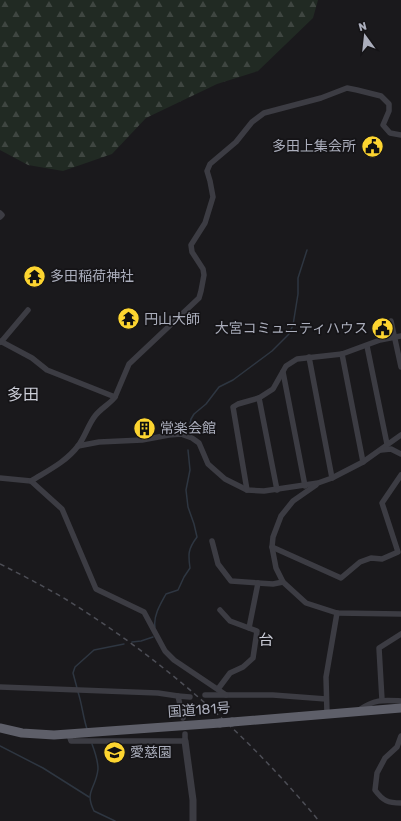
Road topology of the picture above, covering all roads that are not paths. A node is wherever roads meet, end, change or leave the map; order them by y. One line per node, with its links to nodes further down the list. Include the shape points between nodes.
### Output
1 (401, 135): 13 (street, via 390,133 383,125 389,104 381,96 347,88 321,98 264,113 252,122 236,142 210,164 207,171 213,197 205,223 192,245 192,252 204,275 199,298 129,364)
2 (0, 213): 3 (street)
3 (0, 217)
4 (28, 310): 7 (street)
5 (391, 321): 6 (street)
6 (398, 337): 8 (street, via 380,340); 11 (street)
7 (0, 341): 13 (street, via 32,358 47,370)
8 (367, 346): 9 (street); 16 (street)
9 (342, 354): 10 (street); 20 (street)
10 (309, 357): 12 (street, via 290,362); 23 (street)
11 (401, 367)
12 (283, 371): 14 (street, via 273,390); 26 (street)
13 (115, 397): 17 (street, via 94,416)
14 (259, 398): 27 (street, via 233,407); 28 (street)
15 (401, 435): 16 (street)
16 (387, 444): 18 (street)
17 (78, 446): 24 (street, via 61,462); 27 (street, via 181,434 199,443 208,464 225,479)
18 (380, 450): 19 (street, via 391,449); 20 (street)
19 (401, 454)
20 (363, 462): 23 (street)
21 (401, 475): 30 (street, via 382,503 398,552 382,559 371,558 360,562 341,578)
22 (0, 478): 24 (street)
23 (332, 478): 25 (street)
24 (31, 481): 39 (street, via 62,509 96,590 144,612 165,651 174,660)
25 (318, 483): 26 (street); 30 (street, via 293,501 281,516 273,537)
26 (305, 486): 28 (street)
27 (247, 490): 28 (street)
28 (277, 490)
29 (212, 541): 32 (street, via 218,564 231,581)
30 (272, 548): 31 (street, via 276,568)
31 (283, 582): 32 (street); 34 (street, via 306,603)
32 (258, 583): 36 (street)
33 (220, 610): 36 (street, via 230,620)
34 (337, 613): 35 (street); 44 (street, via 326,676)
35 (401, 614)
36 (250, 628): 39 (street, via 257,631 253,658 243,667 230,673)
37 (401, 634): 45 (street, via 379,648)
38 (0, 687): 42 (street)
39 (218, 689): 41 (street)
40 (205, 695): 41 (street)
41 (226, 695): 44 (street)
42 (178, 696): 43 (street); 50 (street)
43 (190, 697)
44 (326, 699): 49 (street)
45 (382, 700): 46 (street); 48 (street, via 369,704)
46 (401, 701)
47 (401, 708): 48 (highway, 国道181号)
48 (358, 712): 49 (highway, 国道181号)
49 (327, 714): 52 (highway, 国道181号, bridge)
50 (183, 718)
51 (0, 728): 52 (highway, 国道181号, via 22,733)
52 (69, 735): 54 (street, via 71,741)
53 (401, 736): 55 (street, via 397,747 385,758 377,773 375,790 381,798)
54 (185, 737): 56 (street)
55 (401, 804)
56 (193, 821)

